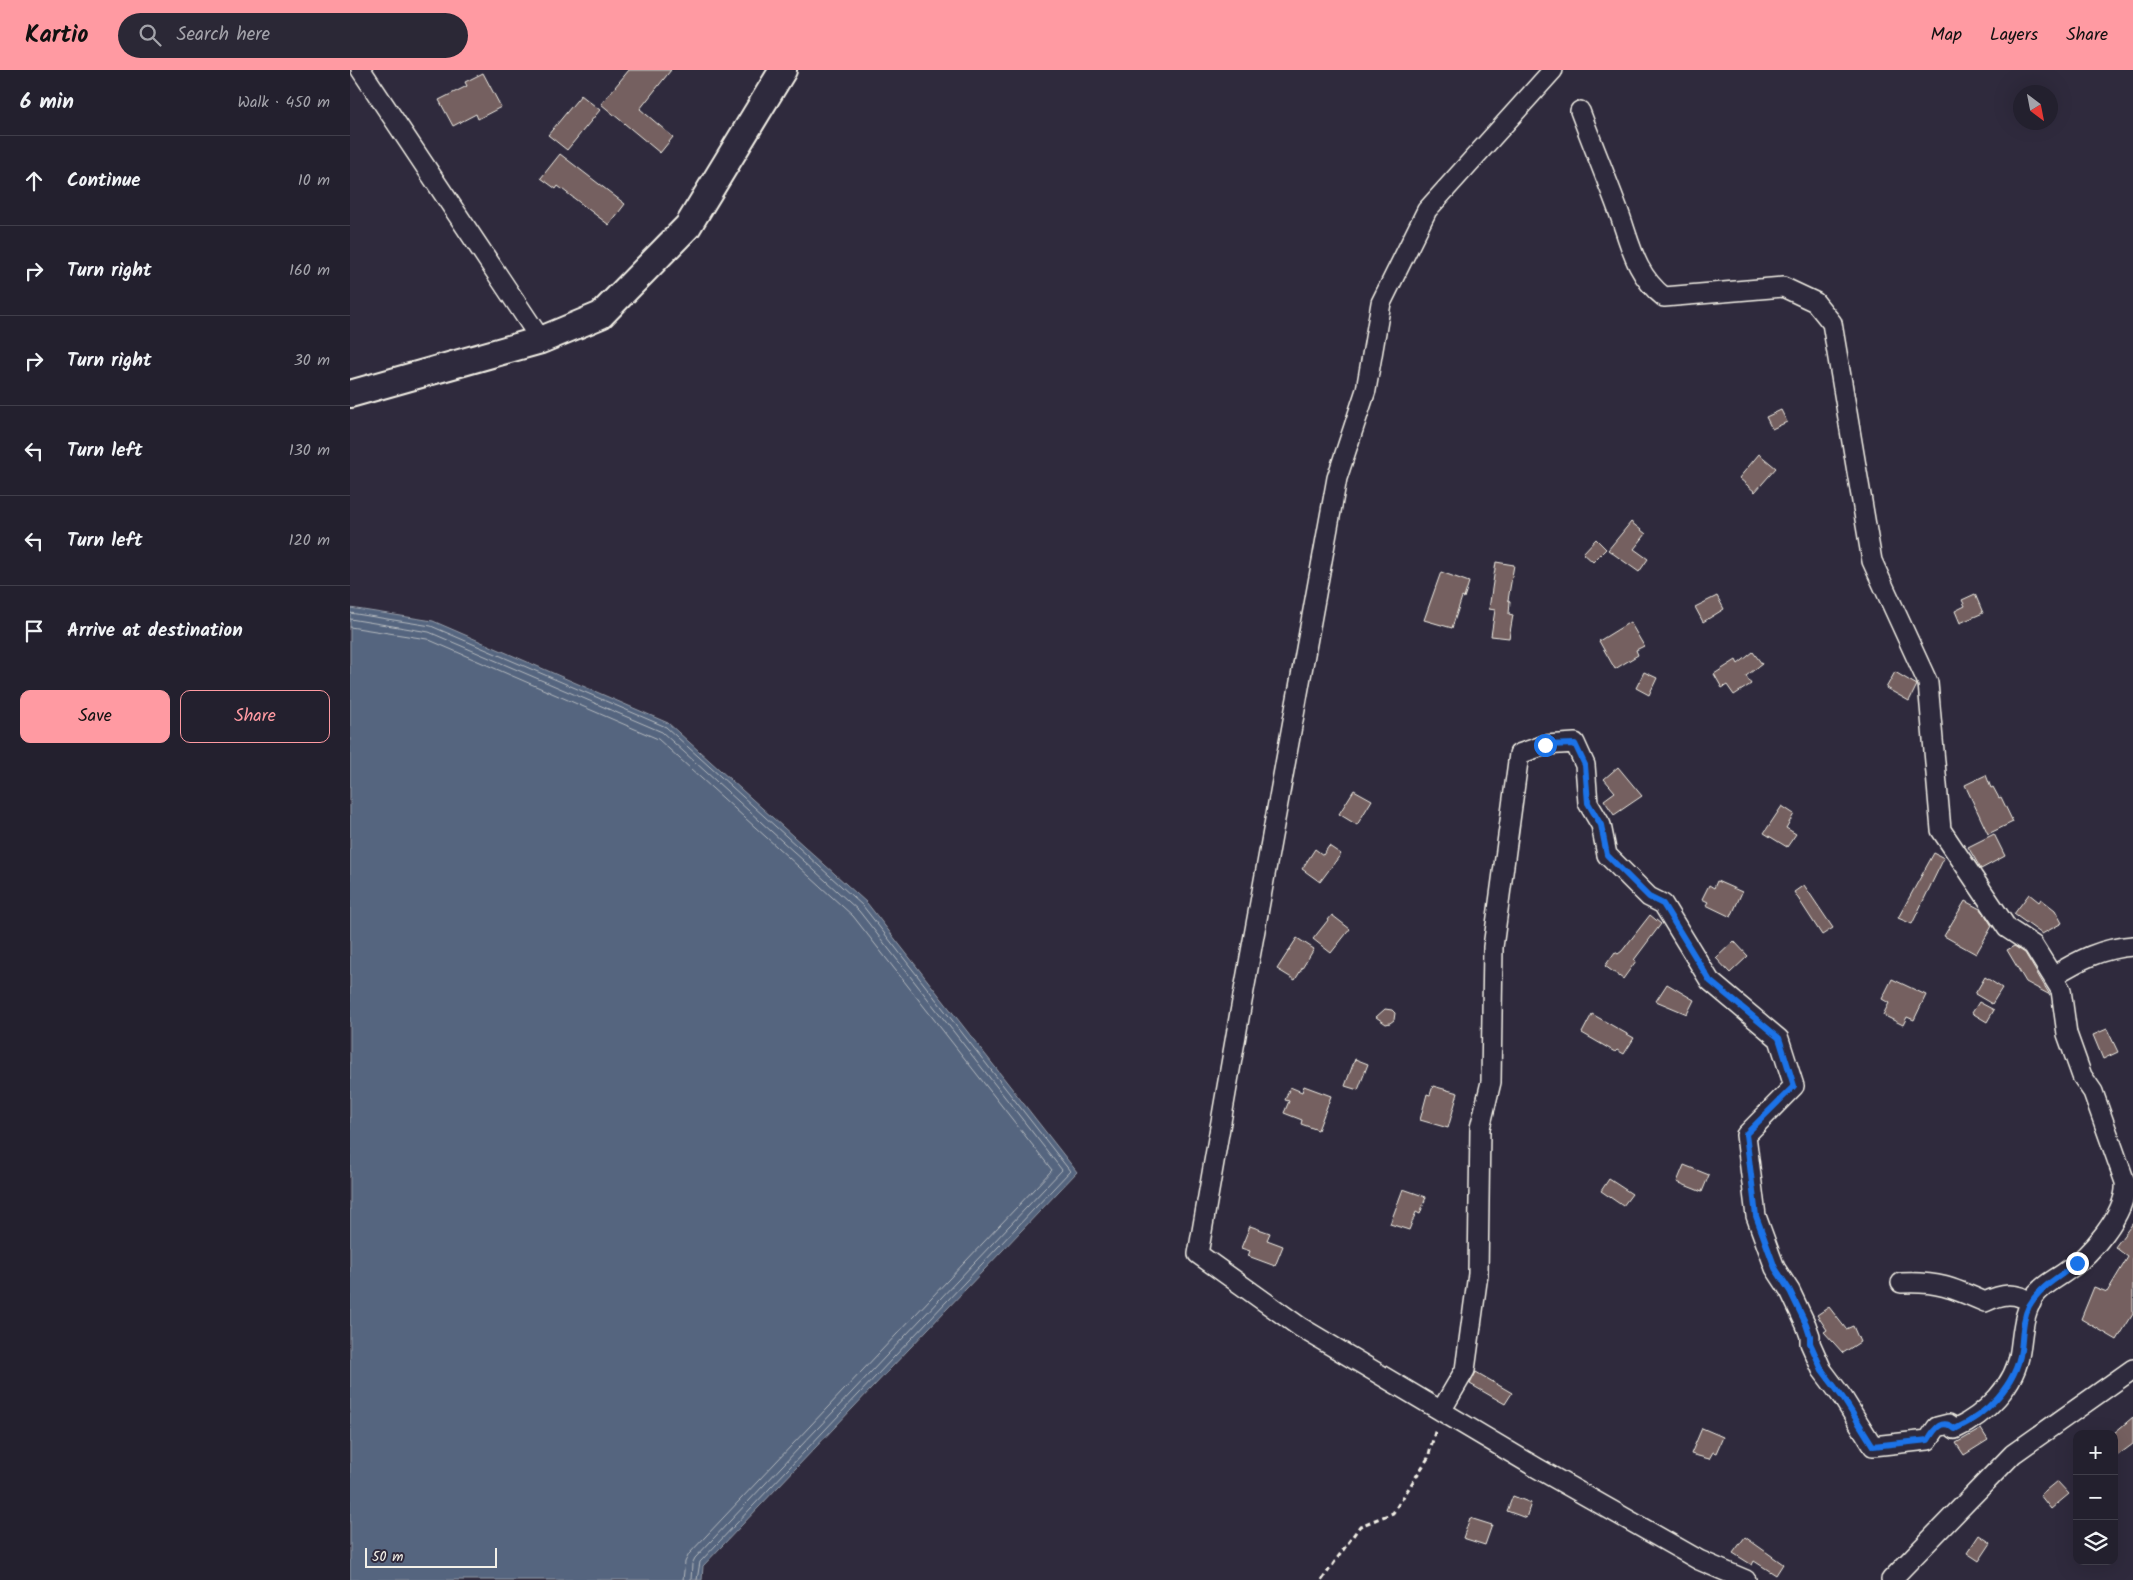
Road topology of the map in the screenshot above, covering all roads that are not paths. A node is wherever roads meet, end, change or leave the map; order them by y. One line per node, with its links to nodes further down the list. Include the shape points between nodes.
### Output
1 (361, 70): 5 (street)
2 (783, 70): 5 (street, via 688,226 601,315)
3 (1553, 70): 12 (street, via 1427,210 1381,303 1366,390 1338,478 1198,1254 1300,1327)
4 (1580, 111): 8 (street, via 1634,258 1650,286 1664,297 1783,287 1816,302 1832,322 1872,561 1928,683 1942,830 2007,928 2033,945)
5 (541, 340): 6 (street)
6 (350, 394)
7 (2133, 946): 8 (street, via 2113,947 2095,953)
8 (2053, 976): 10 (street, via 2061,990 2067,1034 2082,1076 2093,1092 2126,1192 2116,1218 2093,1247 2064,1274 2052,1279)
9 (1901, 1283): 10 (street, via 1952,1287 1985,1302 2014,1294)
10 (2031, 1304): 12 (street, via 2022,1329 2018,1362 2008,1385 1988,1406 1968,1423 1955,1429 1949,1424 1942,1424 1928,1440 1873,1446 1822,1370 1806,1324 1775,1268 1756,1216 1746,1134 1794,1086 1779,1038 1710,981 1663,904 1649,897 1607,855 1601,825 1588,803 1585,765 1575,744 1545,745 1519,754 1492,947 1491,1082 1480,1128 1478,1274 1465,1370)
11 (2133, 1369): 14 (street, via 2013,1454)
12 (1441, 1411): 13 (street, via 1699,1560)
13 (1746, 1580)
14 (1891, 1580)

